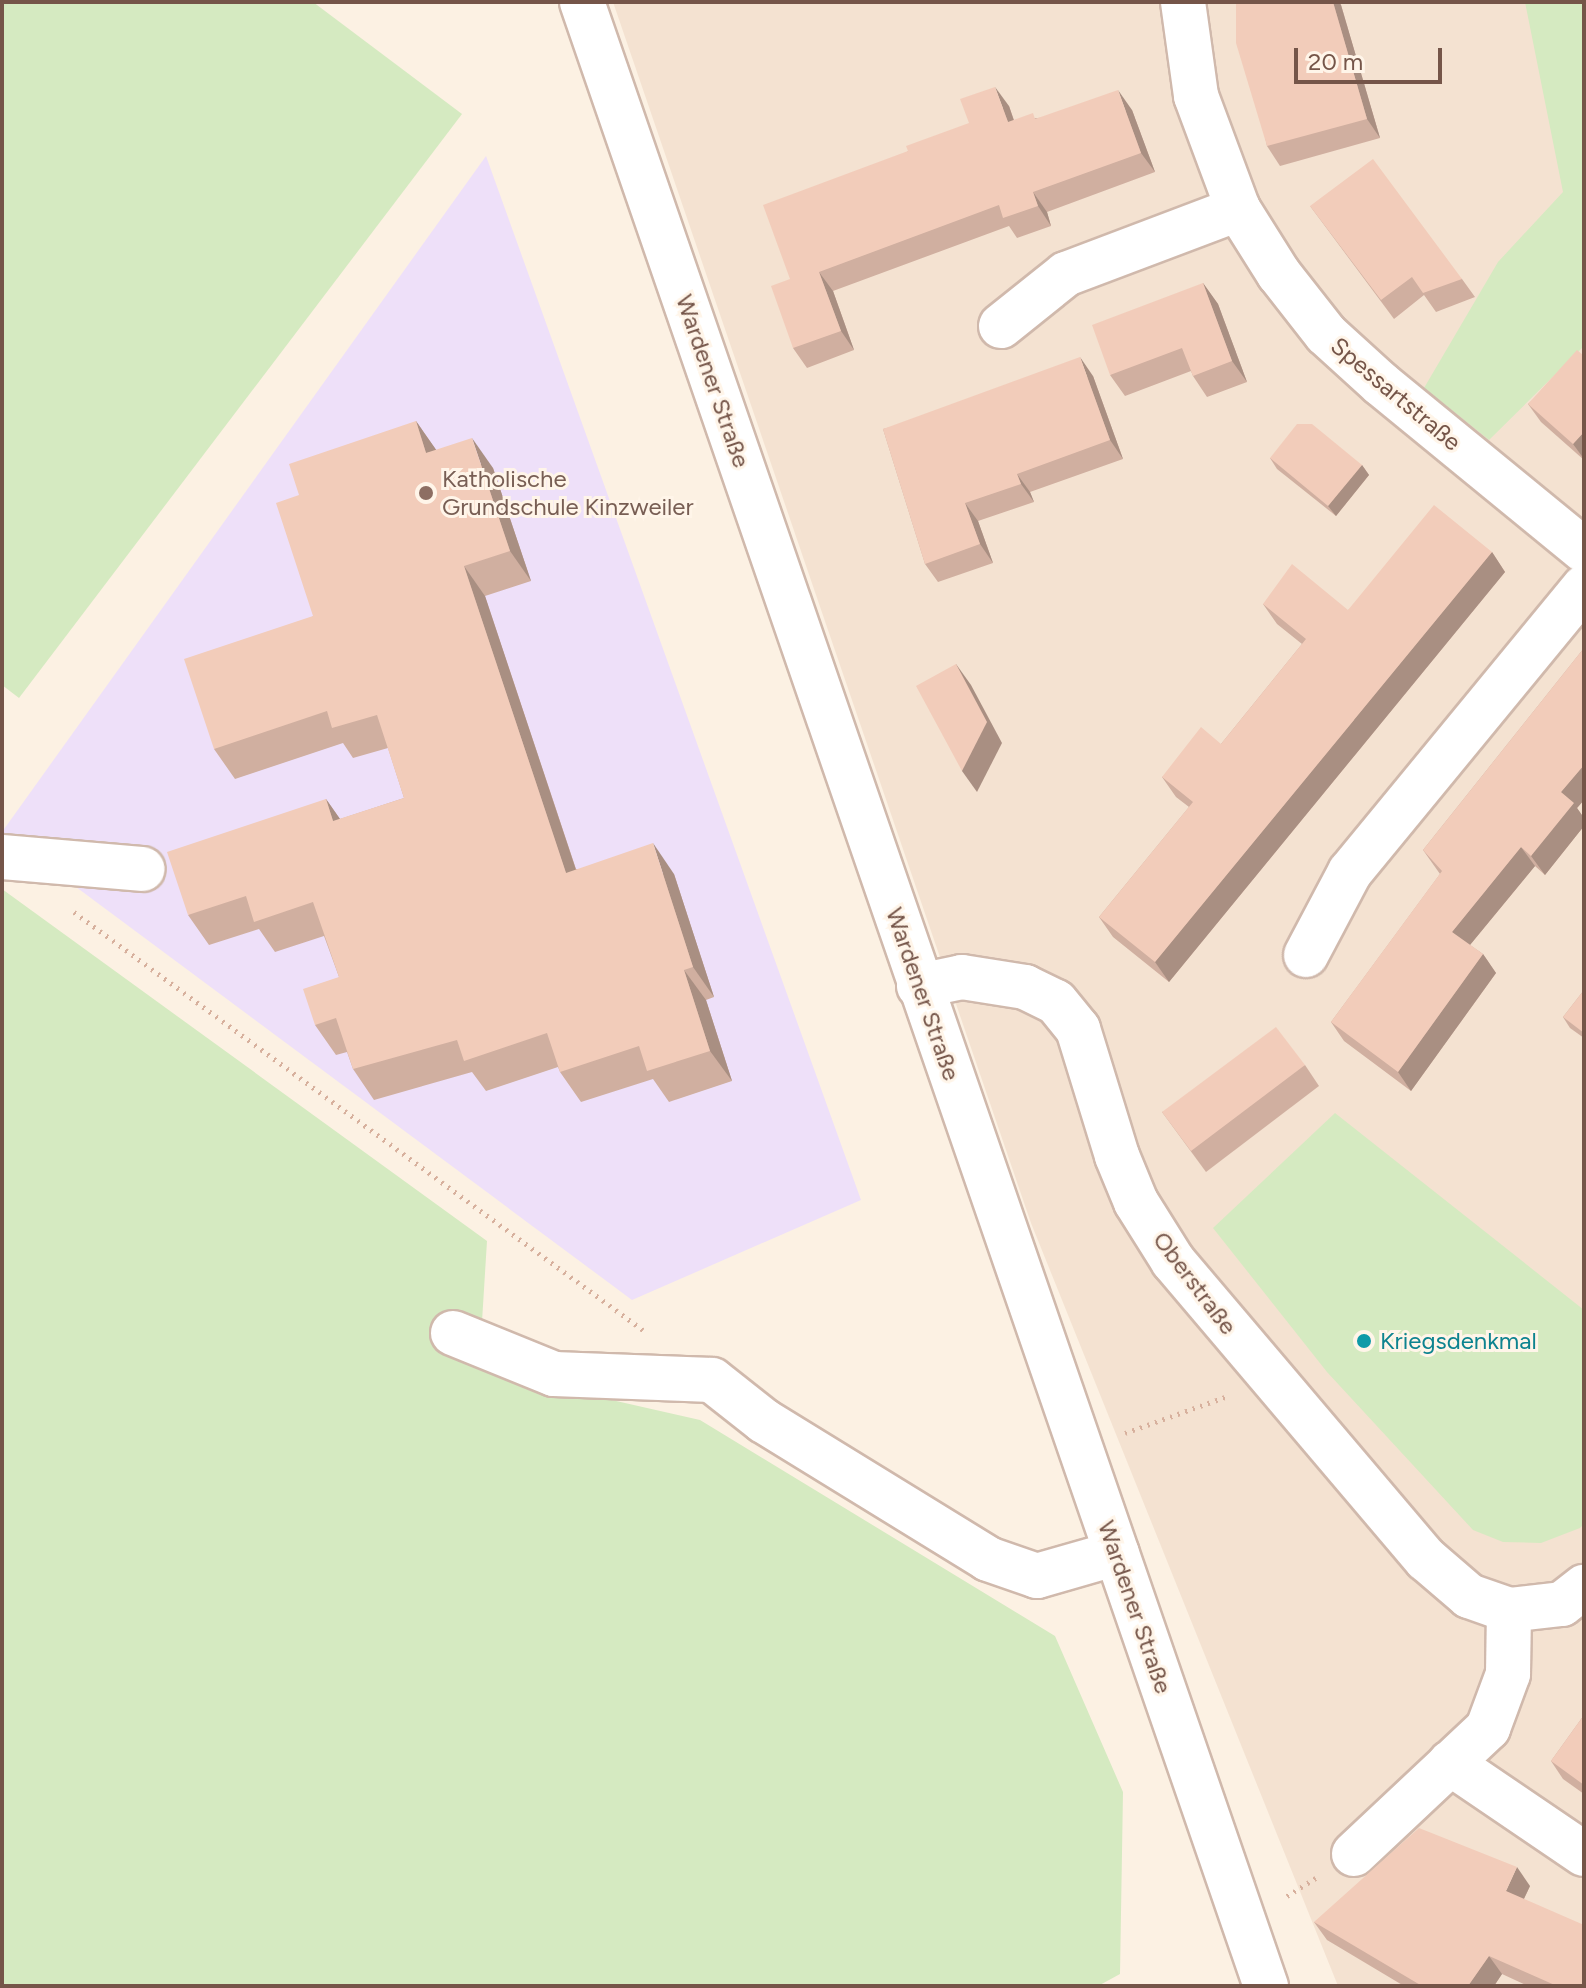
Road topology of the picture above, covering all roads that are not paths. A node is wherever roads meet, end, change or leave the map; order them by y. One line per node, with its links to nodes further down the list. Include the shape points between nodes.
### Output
1 (582, 2): 10 (street, Wardener Straße)
2 (1183, 2): 3 (street, Spessartstraße, via 1196,96)
3 (1238, 209): 4 (street, via 1066,274); 5 (street, Spessartstraße, via 1326,334)
4 (1001, 326)
5 (1584, 550)
6 (1584, 587): 9 (street, via 1350,872)
7 (2, 857): 8 (street)
8 (142, 869)
9 (1306, 955)
10 (919, 986): 12 (street, Wardener Straße); 14 (street, Oberstraße, via 962,977 1025,987 1056,1002 1078,1029 1136,1202 1173,1261 1426,1559 1469,1596)
11 (453, 1333): 12 (street, via 554,1374 712,1380 764,1421 988,1559 1037,1576)
12 (1117, 1553): 18 (street, Wardener Straße)
13 (1584, 1587): 14 (street, Oberstraße, via 1562,1604)
14 (1509, 1610): 15 (street, via 1508,1674 1488,1728)
15 (1450, 1763): 16 (street); 17 (street)
16 (1354, 1854)
17 (1584, 1854)
18 (1266, 1986)

